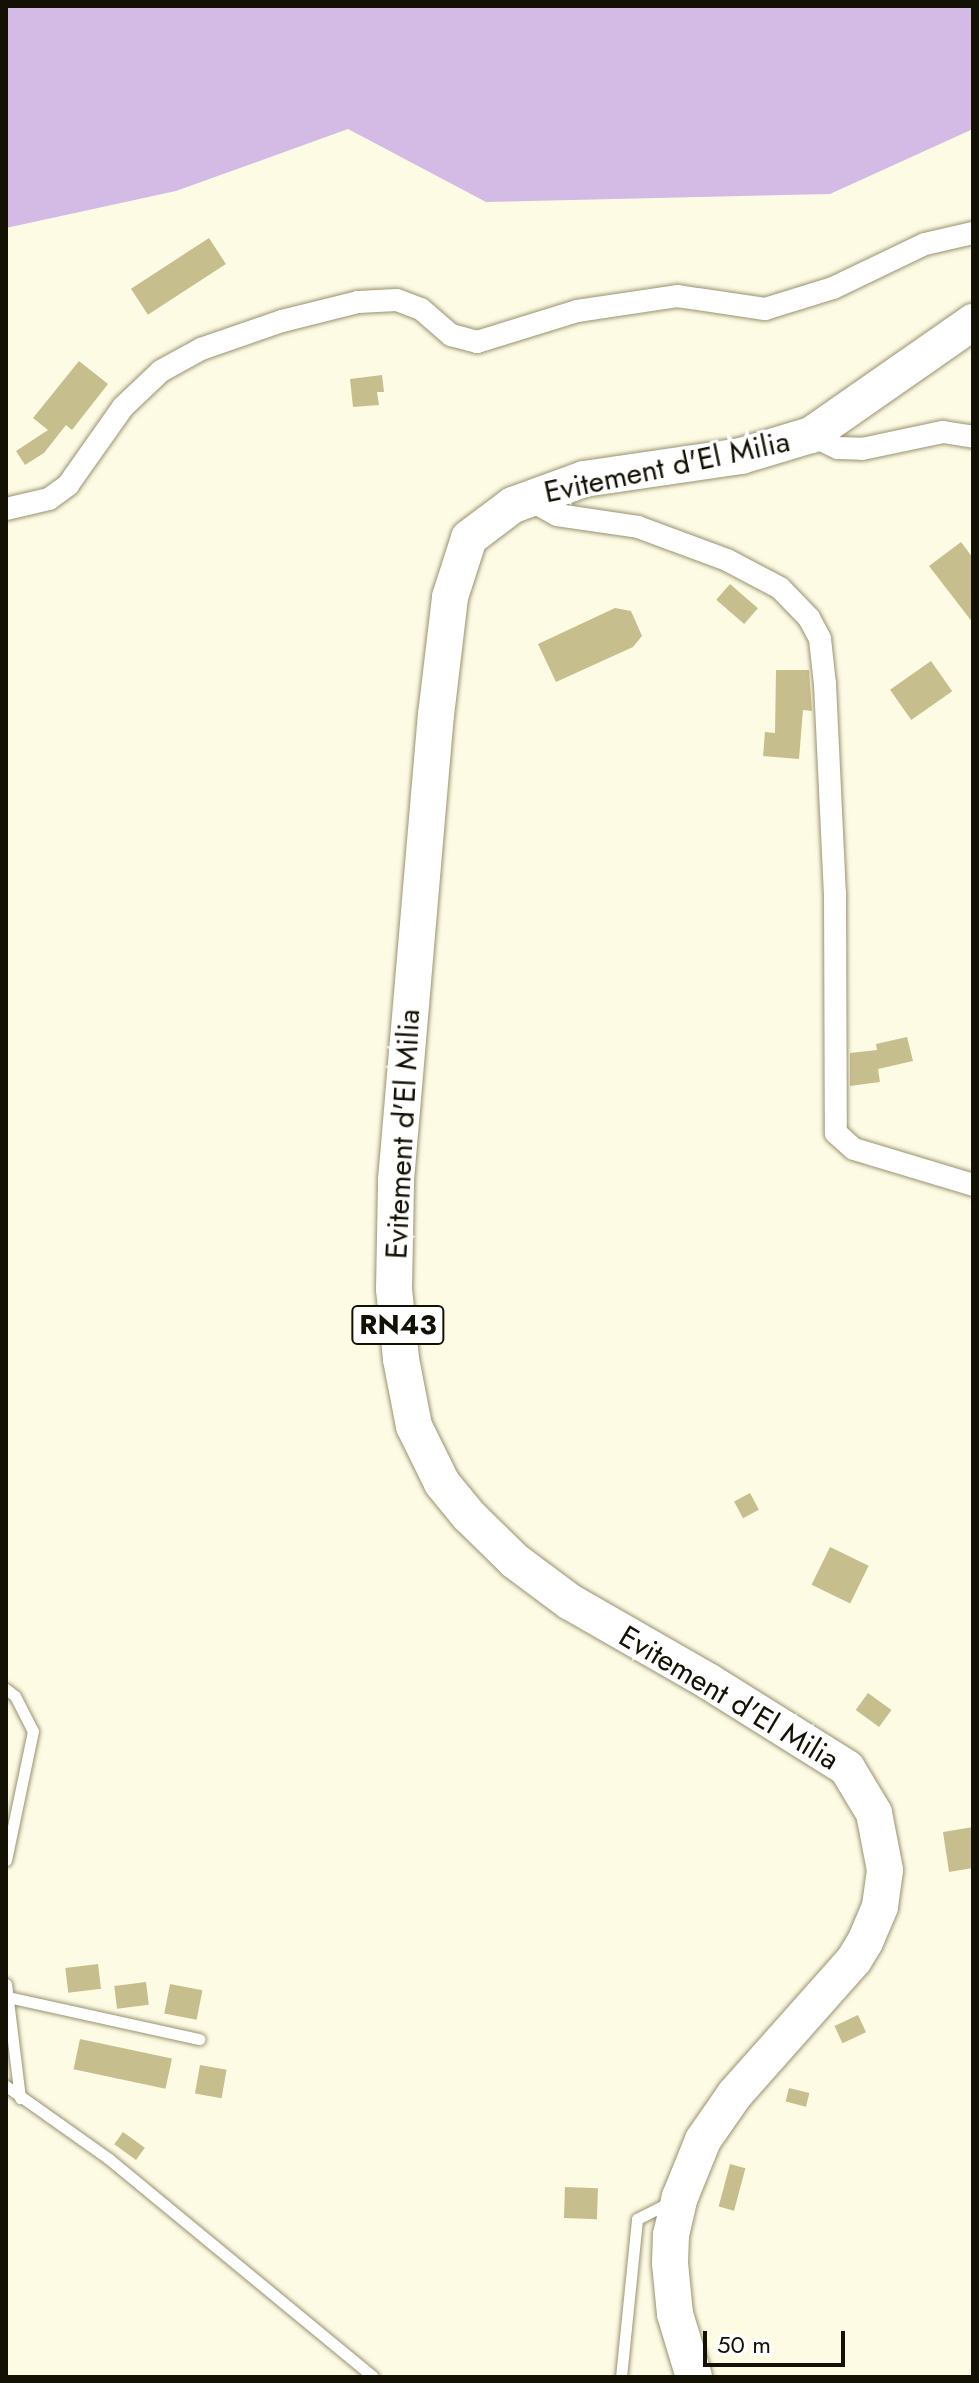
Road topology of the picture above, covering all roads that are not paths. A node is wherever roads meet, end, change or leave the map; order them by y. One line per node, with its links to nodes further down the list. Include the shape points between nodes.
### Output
1 (973, 233): 6 (street, via 925,244 833,288 765,309 677,296 577,311 477,342 451,335 421,309 397,300 358,302 282,321 201,349 161,371 123,407 68,485 49,499)
2 (973, 322): 3 (main road, Evitement d'El Milia / RN43)
3 (811, 435): 4 (street, via 838,448 862,449 943,432); 5 (main road, Evitement d'El Milia / RN43, via 741,456 584,479)
4 (973, 437)
5 (528, 499): 7 (street, via 557,515 638,527 727,560 780,588 809,618 820,639 825,684 835,893 834,1127 838,1139 854,1149); 15 (main road, Evitement d'El Milia / RN43, via 469,538 450,597 396,1180 394,1289 414,1426 442,1483 515,1561 570,1602 847,1768 874,1813 885,1870 880,1906 859,1951 735,2094 703,2140)
6 (6, 509)
7 (973, 1185)
8 (6, 1689): 9 (lane, via 33,1731)
9 (6, 1860)
10 (6, 1984): 11 (lane)
11 (8, 1997): 12 (lane); 14 (lane)
12 (199, 2039)
13 (6, 2086): 14 (lane)
14 (20, 2098): 16 (lane, via 109,2159)
15 (680, 2197): 17 (lane, via 637,2219); 18 (main road, Evitement d'El Milia / RN43, via 671,2235 671,2277 675,2314)
16 (373, 2377)
17 (621, 2377)
18 (694, 2377)

